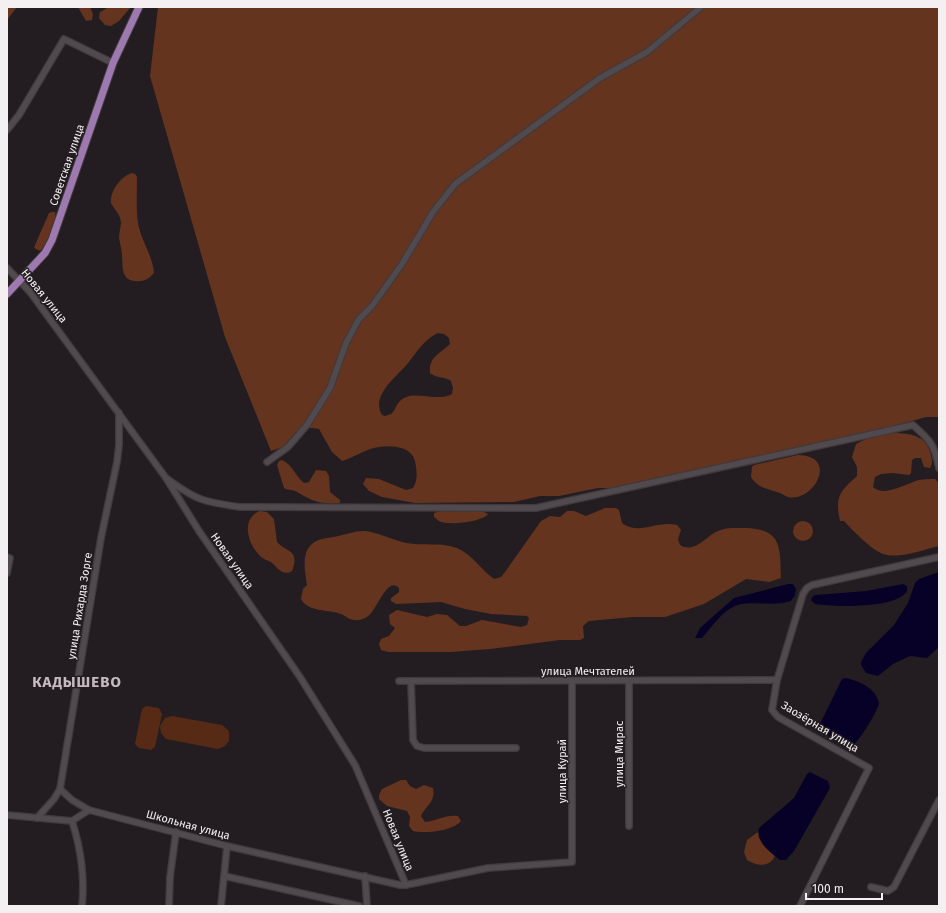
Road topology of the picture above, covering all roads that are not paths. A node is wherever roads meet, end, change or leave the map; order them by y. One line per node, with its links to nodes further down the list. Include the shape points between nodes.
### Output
1 (139, 7): 3 (main road, Советская улица)
2 (701, 7): 9 (street, via 646,52 600,78 455,184 433,212 402,264 372,306 359,319 346,343 330,388 307,425 288,447)
3 (112, 63): 4 (street, via 64,39 19,115); 6 (main road, Советская улица, via 52,240)
4 (7, 130)
5 (7, 268): 6 (street, Новая улица)
6 (19, 281): 7 (main road, Советская улица); 8 (street, Новая улица, via 30,292)
7 (7, 294)
8 (119, 413): 11 (street, Новая улица); 21 (street, улица Рихарда Зорге, via 117,462 102,533)
9 (267, 462)
10 (939, 468): 11 (street, via 931,441 913,425 536,508 240,507 203,501 184,492)
11 (166, 478): 32 (street, Новая улица, via 300,677 355,765)
12 (9, 557): 14 (street)
13 (939, 557): 15 (street, Заозёрная улица, via 809,586 803,594)
14 (7, 573)
15 (778, 680): 19 (street, улица Мечтателей); 39 (street, Заозёрная улица, via 771,706 775,715 869,768)
16 (399, 681): 17 (street, улица Мечтателей)
17 (412, 681): 18 (street, улица Мечтателей); 20 (street, via 413,740 417,746)
18 (572, 681): 19 (street, улица Мечтателей); 32 (street, улица Курай, via 572,862 488,868)
19 (629, 681): 27 (street, улица Мирас)
20 (516, 748)
21 (60, 789): 23 (street, Школьная улица); 25 (street, улица Рихарда Зорге)
22 (939, 800): 33 (street, via 894,887 888,891)
23 (89, 810): 26 (street); 28 (street, Школьная улица)
24 (7, 815): 25 (street)
25 (37, 818): 26 (street)
26 (72, 821): 34 (street, via 83,868)
27 (629, 826)
28 (176, 832): 29 (street, Школьная улица); 35 (street)
29 (227, 846): 30 (street); 31 (street, Школьная улица)
30 (224, 876): 36 (street); 37 (street)
31 (365, 876): 32 (street, Школьная улица); 38 (street)
32 (406, 885)
33 (871, 887)
34 (82, 906)
35 (169, 906)
36 (221, 906)
37 (359, 906)
38 (367, 906)
39 (800, 906)

